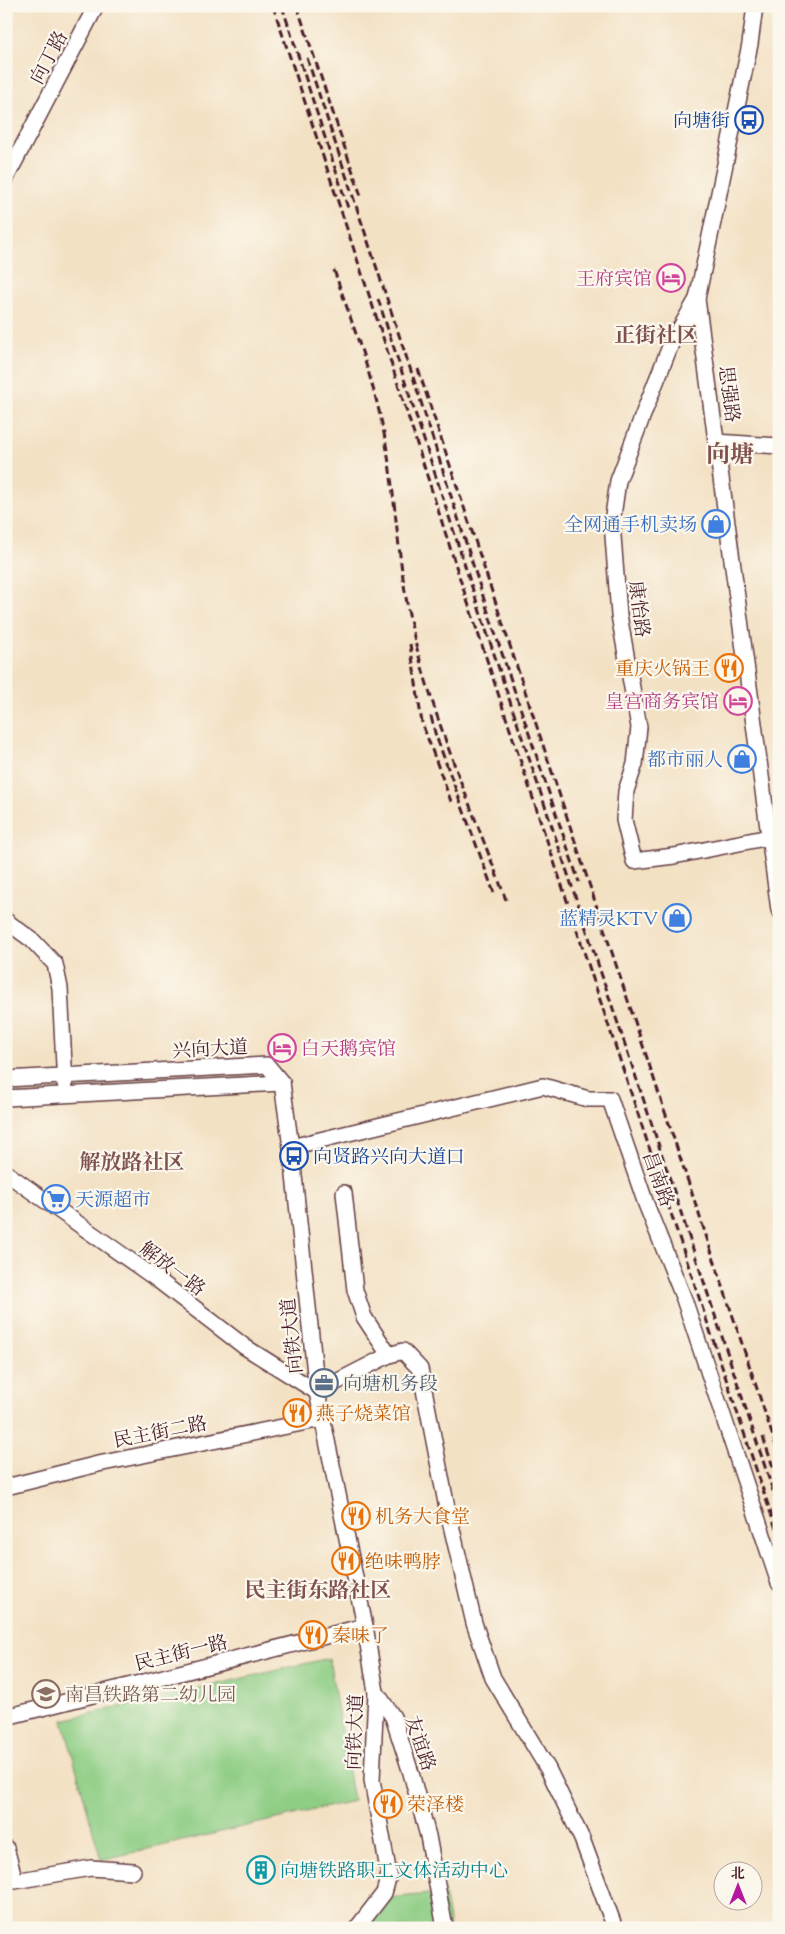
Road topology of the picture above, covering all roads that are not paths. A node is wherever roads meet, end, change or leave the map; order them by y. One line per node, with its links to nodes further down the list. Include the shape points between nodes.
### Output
1 (96, 6): 3 (street, 向丁路)
2 (755, 6): 4 (street, 思强路)
3 (6, 178)
4 (697, 298): 5 (street, 思强路); 7 (street, 康怡路, via 671,344 618,481 612,523 619,615 639,726 635,764 626,791 624,820 634,861)
5 (716, 442): 6 (street); 7 (street, 思强路)
6 (779, 446)
7 (768, 837): 8 (street, 思强路)
8 (779, 910)
9 (6, 921): 10 (street, via 32,940 54,964 60,988)
10 (65, 1076): 11 (street, 兴向大道); 12 (street, 兴向大道, via 267,1065); 13 (street)
11 (6, 1079)
12 (282, 1083): 13 (street, 兴向大道); 15 (street, 向铁大道)
13 (65, 1095): 14 (street, 兴向大道)
14 (6, 1098)
15 (291, 1147): 19 (street, 向铁大道); 22 (street, 昌南路, via 543,1086 588,1098 610,1098 646,1204 684,1299)
16 (6, 1173): 19 (street, 解放一路, via 158,1280 246,1348)
17 (344, 1193): 18 (street, via 355,1290 364,1317)
18 (390, 1355): 19 (street); 30 (street, via 402,1351 420,1370 472,1613 493,1678 561,1795 582,1839)
19 (317, 1392): 20 (street, 向铁大道)
20 (322, 1419): 21 (street, 民主街二路, via 98,1464); 23 (street, 向铁大道)
21 (6, 1487)
22 (779, 1583)
23 (365, 1626): 24 (street, 向铁大道); 25 (street, 民主街一路)
24 (376, 1692): 28 (street, 向铁大道, via 372,1780 389,1875 384,1893); 29 (street, 友谊路, via 393,1717 411,1773 428,1836)
25 (6, 1716)
26 (6, 1848): 27 (street, via 15,1881 91,1868)
27 (133, 1871)
28 (364, 1924)
29 (445, 1928)
30 (615, 1928)

